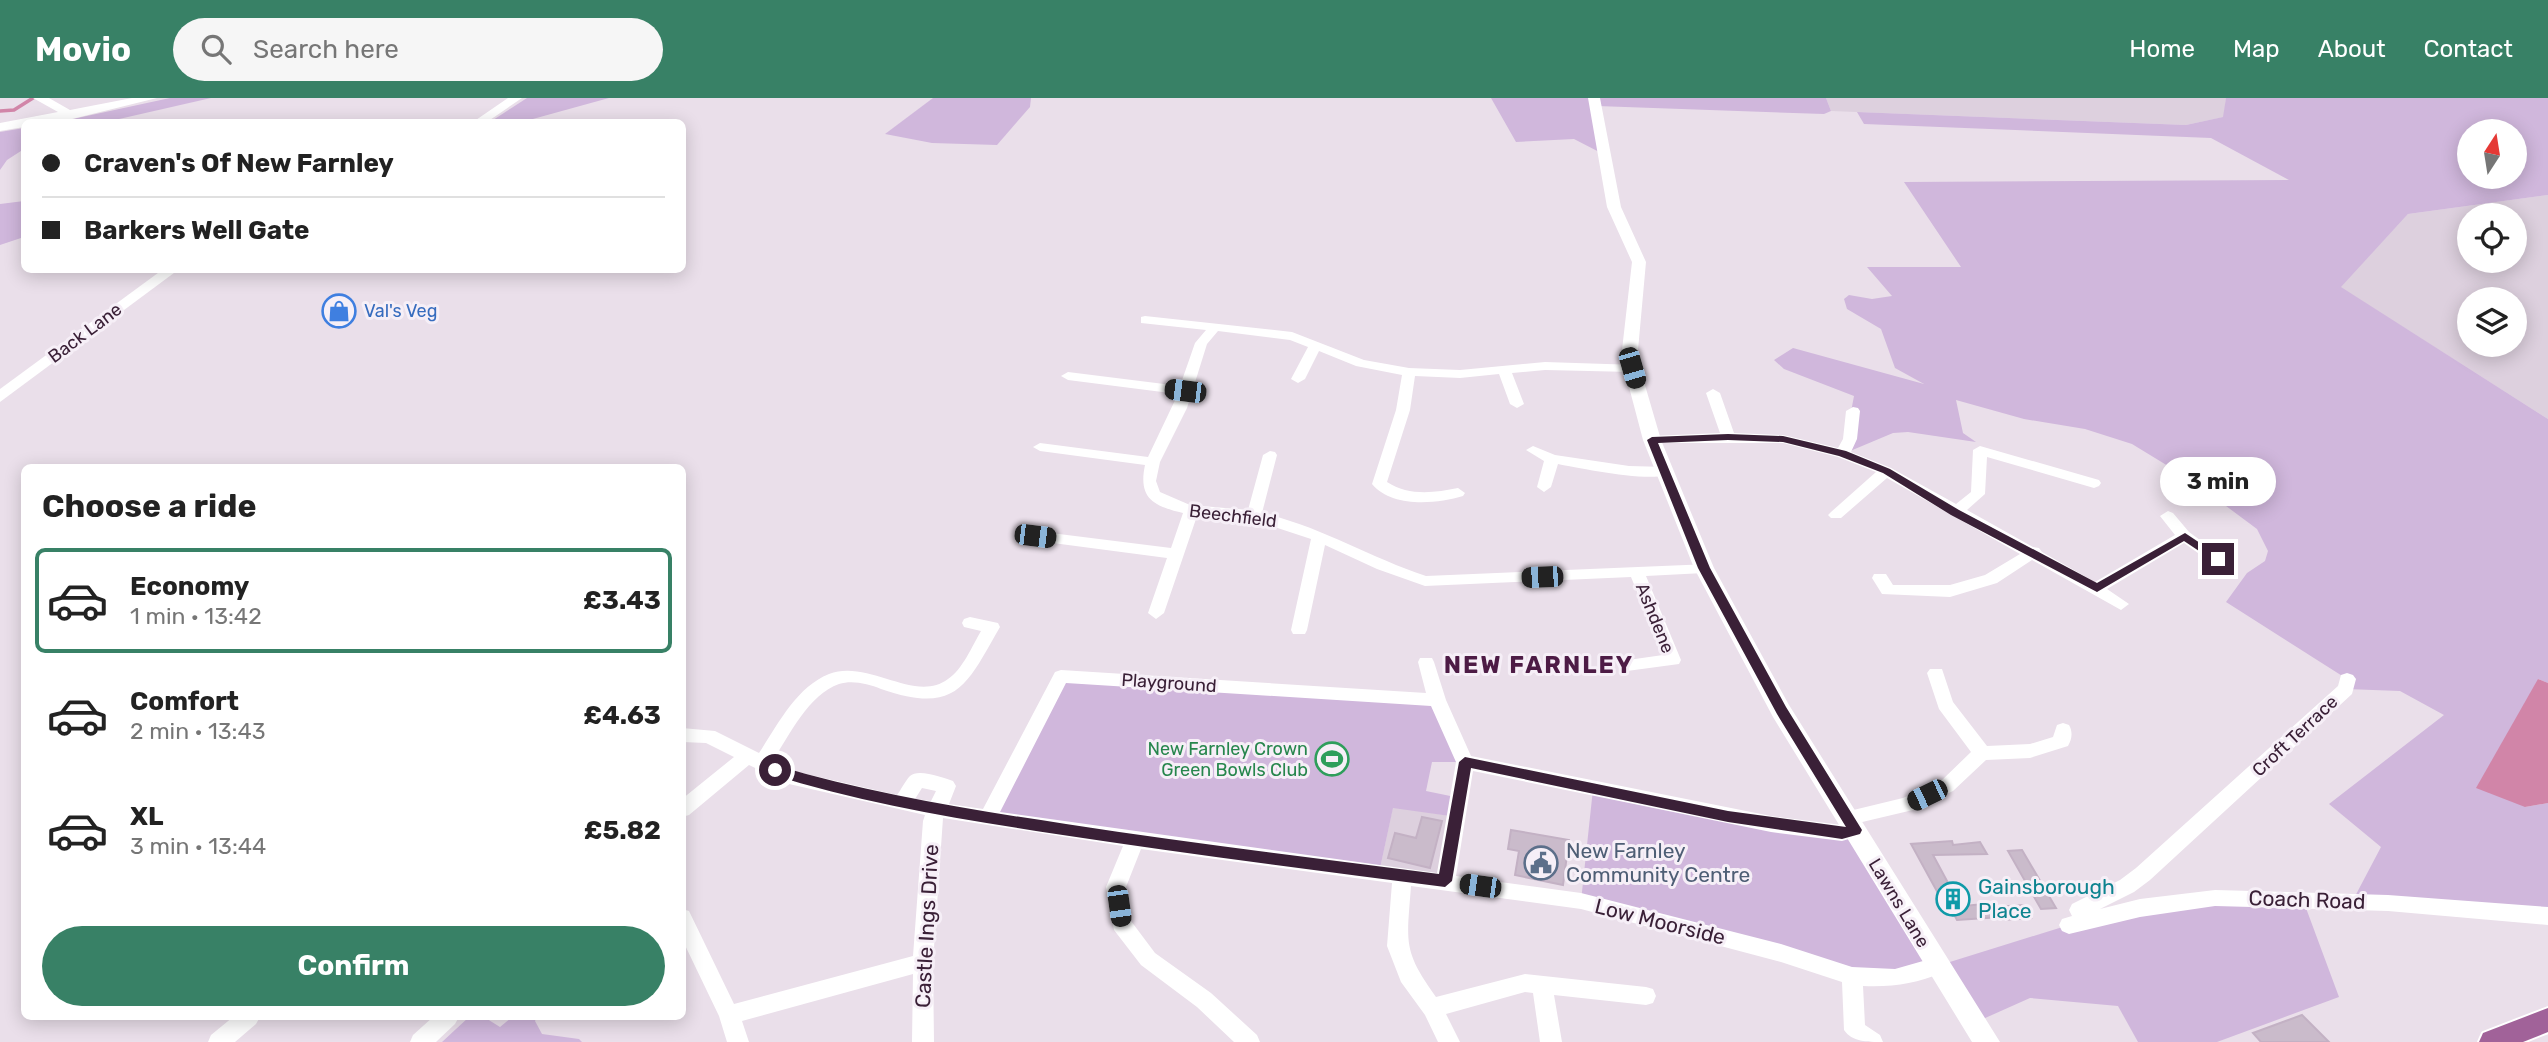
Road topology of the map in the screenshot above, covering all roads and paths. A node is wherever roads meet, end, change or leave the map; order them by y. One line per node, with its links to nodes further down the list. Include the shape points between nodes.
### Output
1 (40, 98): 5 (street)
2 (151, 98): 5 (street)
3 (516, 98): 7 (street)
4 (1594, 98): 14 (street, Lawns Lane, via 1614,207 1639,262)
5 (68, 116): 6 (street)
6 (50, 119)
7 (484, 119)
8 (21, 124): 9 (street)
9 (0, 127)
10 (167, 273): 20 (street, Back Lane)
11 (1145, 320): 12 (street)
12 (1215, 327): 13 (street, via 1292,336); 19 (street, Beechfield, via 1201,344)
13 (1314, 347): 15 (street, via 1361,363); 18 (street)
14 (1632, 368): 16 (street, via 1545,366); 25 (street, Lawns Lane)
15 (1409, 372): 16 (street); 36 (street, via 1403,411 1379,484 1392,494 1438,498)
16 (1504, 372): 22 (street)
17 (1068, 376): 19 (street)
18 (1298, 379)
19 (1185, 391): 31 (street, Beechfield)
20 (0, 397)
21 (1732, 397): 24 (street, via 1714,395)
22 (1517, 404)
23 (1853, 411): 28 (street)
24 (1728, 437): 25 (street); 28 (street, via 1783,439)
25 (1652, 440): 33 (street, Lawns Lane)
26 (1040, 447): 31 (street)
27 (1534, 450): 30 (street)
28 (1843, 454): 32 (street)
29 (1270, 455): 40 (street)
30 (1552, 459): 33 (street); 35 (street)
31 (1153, 462): 37 (street, Beechfield, via 1149,481 1153,495 1168,506)
32 (1886, 471): 38 (street); 39 (street)
33 (1666, 472): 48 (street, Lawns Lane)
34 (2094, 483): 38 (street, via 1980,450 1978,494)
35 (1544, 487)
36 (1458, 493)
37 (1191, 512): 40 (street, Beechfield); 46 (street)
38 (1955, 512): 45 (street)
39 (1836, 515)
40 (1254, 516): 42 (street, Beechfield)
41 (2168, 516): 44 (street)
42 (1319, 535): 49 (street, Beechfield, via 1394,572 1425,581); 55 (street)
43 (1035, 536): 46 (street)
44 (2185, 536): 47 (street); 50 (street)
45 (2034, 552): 50 (street); 51 (street, via 1991,579 1950,591)
46 (1176, 554): 53 (street)
47 (2218, 559)
48 (1704, 568): 49 (street, Beechfield); 70 (street, Lawns Lane, via 1781,710)
49 (1637, 573): 57 (street, Ashdene, via 1673,660)
50 (2097, 588): 52 (street)
51 (1886, 590)
52 (2121, 604)
53 (1156, 613)
54 (970, 623): 64 (street, via 992,627 955,684 937,693 911,692 859,677 835,678 817,689)
55 (1299, 631)
56 (1426, 662): 60 (street)
57 (1626, 666)
58 (1936, 673): 63 (street, via 1945,704)
59 (2347, 679): 75 (street, Croft Terrace, via 2346,689 2143,874 2078,910)
60 (1437, 700): 65 (street); 69 (street, Playground, via 1061,676)
61 (2063, 730): 63 (street, via 2062,741 2030,751)
62 (686, 735): 64 (street, Low Moorside, via 709,736)
63 (1982, 752): 70 (street, via 1947,786)
64 (755, 760): 66 (street, Low Moorside, via 789,777); 67 (street)
65 (1465, 762): 70 (street, via 1771,824 1842,833); 73 (street)
66 (902, 804): 68 (street, Low Moorside); 68 (street, Castle Ings Drive, via 917,779 947,786)
67 (686, 807)
68 (935, 810): 69 (street, Low Moorside); 77 (street, Castle Ings Drive)
69 (988, 817): 71 (street, Low Moorside)
70 (1852, 824): 78 (street, Lawns Lane)
71 (1135, 840): 72 (street, Low Moorside); 91 (street, via 1116,887 1122,924 1148,959 1204,1000)
72 (1402, 876): 73 (street, Low Moorside); 82 (street, via 1397,946 1408,975)
73 (1445, 881): 79 (street, Low Moorside, via 1581,901)
74 (2548, 916): 75 (street, Coach Road, via 2376,903 2215,898 2140,908)
75 (2078, 923)
76 (686, 925): 83 (street)
77 (923, 962): 83 (street); 90 (street, Castle Ings Drive)
78 (1937, 966): 79 (street, Low Moorside, via 1895,978); 95 (street, Lawns Lane)
79 (1852, 976): 94 (street, via 1855,1030)
80 (1542, 986): 81 (street); 82 (street, via 1525,983); 93 (street)
81 (1646, 996)
82 (1432, 1009): 92 (street)
83 (729, 1015): 89 (street)
84 (245, 1020): 87 (street)
85 (445, 1020): 88 (street)
86 (2548, 1020): 96 (main road)
87 (219, 1042)
88 (421, 1042)
89 (738, 1042)
90 (923, 1042)
91 (1250, 1042)
92 (1449, 1042)
93 (1551, 1042)
94 (1872, 1042)
95 (1987, 1042)
96 (2492, 1042)

